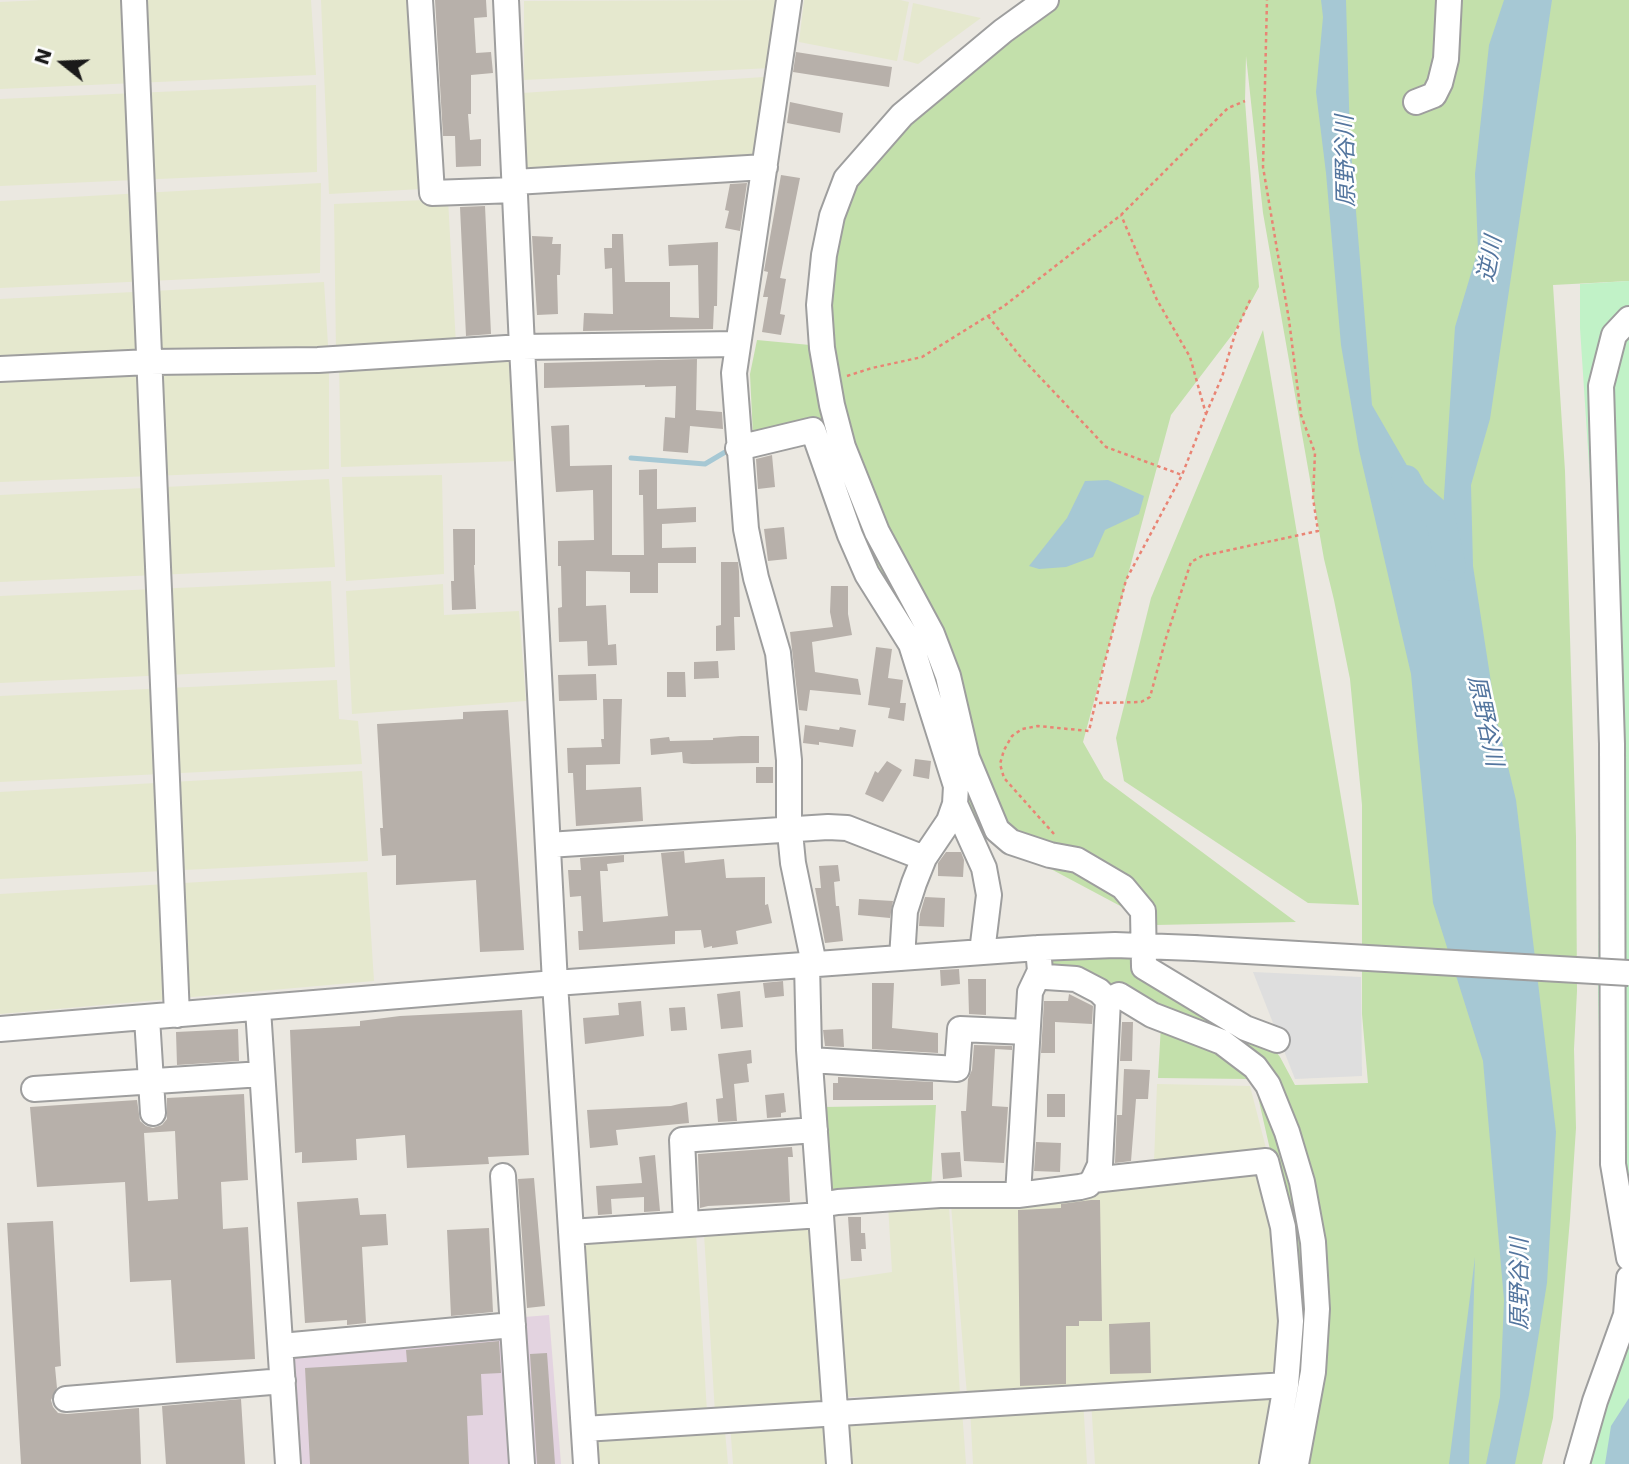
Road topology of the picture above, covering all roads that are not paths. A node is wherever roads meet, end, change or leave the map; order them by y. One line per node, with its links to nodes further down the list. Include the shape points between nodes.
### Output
1 (134, 0): 14 (street)
2 (421, 0): 9 (street, via 432,193)
3 (506, 0): 9 (street)
4 (789, 0): 8 (street)
5 (1046, 0): 10 (street, via 902,115 846,179 832,216)
6 (1449, 0): 7 (street, via 1440,83 1434,95)
7 (1416, 102)
8 (765, 166): 9 (street); 12 (street)
9 (515, 186): 13 (street)
10 (819, 305): 16 (street, via 815,350 818,413); 21 (street, via 832,405 844,447 877,532 932,634 948,676 967,758 997,830)
11 (1629, 319): 24 (street, via 1614,335 1601,386)
12 (738, 344): 13 (street); 17 (street, via 734,373)
13 (522, 347): 14 (street, via 318,360); 20 (street)
14 (150, 362): 15 (street); 33 (street)
15 (0, 369)
16 (813, 430): 17 (street); 18 (street, via 867,574 911,644 956,786)
17 (738, 448): 19 (street, via 746,528 778,653 789,761)
18 (955, 804): 21 (street, via 982,841 998,847); 22 (street); 25 (street, via 984,868 989,895)
19 (790, 831): 20 (street); 22 (street, via 846,828); 28 (street)
20 (548, 845): 30 (street)
21 (1028, 848): 23 (street, via 1077,860 1123,887 1143,911)
22 (924, 858): 26 (street, via 905,911)
23 (1142, 946): 27 (street); 29 (street, bridge); 37 (street, via 1144,967)
24 (1621, 949): 51 (street, via 1613,1164)
25 (982, 952): 26 (street); 27 (street)
26 (902, 957): 28 (street)
27 (1039, 960): 31 (street, via 1046,977 1076,979); 36 (street, via 1030,992)
28 (810, 964): 30 (street); 39 (street)
29 (1629, 973)
30 (555, 983): 32 (street); 50 (street)
31 (1108, 1000): 37 (street, via 1119,995 1152,1015); 46 (street, via 1100,1165)
32 (258, 1009): 33 (street); 40 (street)
33 (177, 1015): 34 (street)
34 (147, 1017): 35 (street); 41 (street)
35 (0, 1029)
36 (1027, 1032): 39 (street, via 960,1029 957,1069); 47 (street)
37 (1228, 1032): 38 (street); 65 (street, via 1268,1085 1304,1193 1313,1242 1317,1309 1313,1372)
38 (1277, 1040)
39 (810, 1060): 44 (street)
40 (262, 1074): 41 (street); 54 (street)
41 (152, 1081): 42 (street); 43 (street)
42 (34, 1089)
43 (153, 1113)
44 (815, 1130): 48 (street); 49 (street, via 682,1140)
45 (503, 1176): 53 (street)
46 (1093, 1180): 47 (street, via 1080,1187); 56 (street, via 1266,1161 1283,1227 1289,1277)
47 (1018, 1195): 48 (street, via 838,1202)
48 (820, 1210): 49 (street); 58 (street)
49 (686, 1224): 50 (street)
50 (571, 1232): 59 (street)
51 (1629, 1258)
52 (1629, 1278): 66 (street, via 1626,1315)
53 (513, 1325): 54 (street); 61 (street)
54 (281, 1346): 55 (street)
55 (283, 1381): 57 (street); 60 (street)
56 (1286, 1385): 58 (street); 64 (street)
57 (66, 1399)
58 (835, 1411): 59 (street); 63 (street)
59 (584, 1429): 62 (street)
60 (288, 1464)
61 (522, 1464)
62 (586, 1464)
63 (839, 1464)
64 (1272, 1464)
65 (1296, 1464)
66 (1577, 1464)

